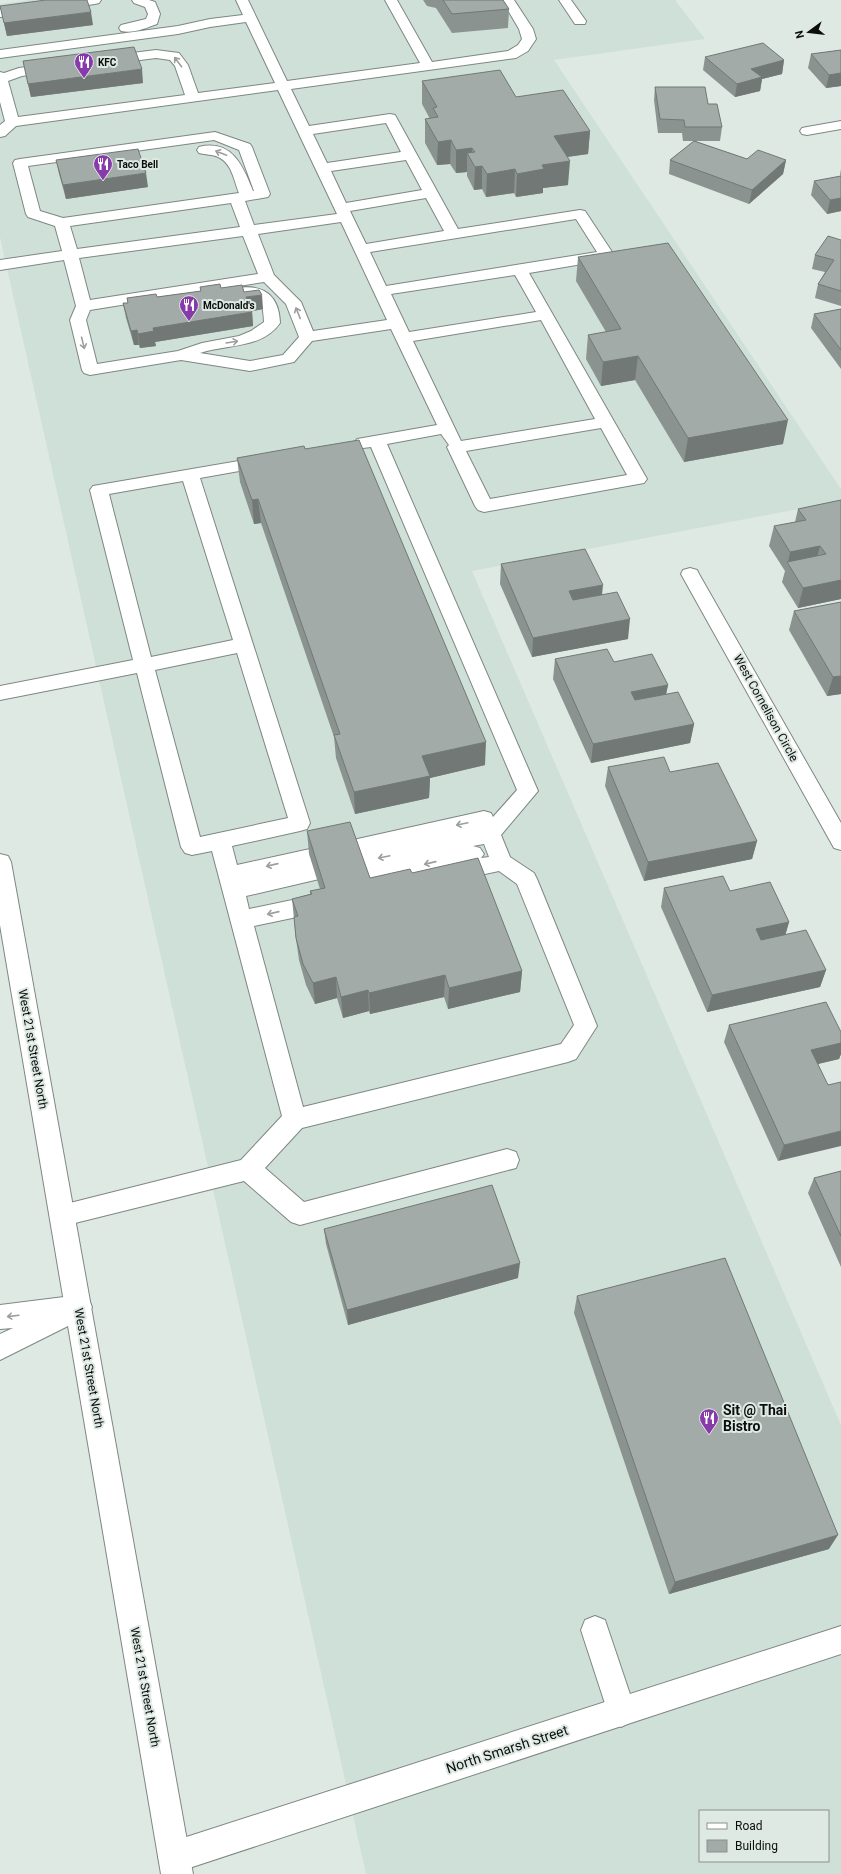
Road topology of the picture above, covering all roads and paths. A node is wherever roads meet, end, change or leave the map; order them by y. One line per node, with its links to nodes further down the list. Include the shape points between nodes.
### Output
1 (95, 0): 7 (street)
2 (138, 0): 10 (street, via 150,5 154,14 152,21 142,25 89,32)
3 (242, 0): 8 (street)
4 (391, 0): 14 (street)
5 (508, 0): 14 (street, via 526,28 528,39 523,48 511,55)
6 (565, 0): 9 (street)
7 (0, 13)
8 (250, 18): 10 (street); 16 (street)
9 (580, 21)
10 (70, 44): 11 (street)
11 (0, 54)
12 (95, 62): 17 (street, one-way to 12, via 181,66 174,56 156,54)
13 (65, 66): 15 (street, via 19,72)
14 (428, 66): 16 (street)
15 (0, 78): 18 (street)
16 (283, 86): 17 (street); 20 (street)
17 (193, 97): 18 (street)
18 (12, 122): 22 (street)
19 (841, 125): 21 (street)
20 (304, 131): 23 (street, via 390,118); 24 (street)
21 (807, 131)
22 (0, 133)
23 (410, 155): 24 (street); 25 (street)
24 (322, 168): 27 (street)
25 (431, 193): 27 (street); 30 (street)
26 (241, 197): 28 (street); 28 (street, via 263,194 244,147 215,136 20,163 33,214); 29 (street)
27 (343, 212): 29 (street); 31 (street)
28 (62, 223): 32 (street)
29 (249, 232): 32 (street); 35 (street)
30 (453, 234): 31 (street); 34 (street, via 580,214 606,255)
31 (361, 249): 36 (street)
32 (70, 254): 33 (street); 37 (street)
33 (0, 265)
34 (520, 270): 36 (street); 39 (street)
35 (267, 278): 37 (street); 41 (street, one-way to 35, via 293,302)
36 (381, 291): 40 (street)
37 (84, 306): 38 (street, via 108,312 242,291 256,292 267,299); 43 (street, one-way to 43, via 78,320 90,370)
38 (272, 310): 43 (street, one-way to 38, via 204,347 244,340 263,332 272,323); 43 (street, via 290,328 290,340 282,348 256,354)
39 (545, 315): 42 (street); 44 (street)
40 (397, 323): 41 (street); 42 (street)
41 (307, 337): 43 (street, via 288,359 250,366)
42 (404, 338): 45 (street)
43 (181, 355)
44 (606, 422): 48 (street); 48 (street, via 638,479 484,506)
45 (447, 428): 46 (street); 48 (street)
46 (377, 441): 47 (street); 57 (street, via 528,791)
47 (346, 446)
48 (456, 447)
49 (284, 458): 50 (street)
50 (190, 474): 52 (street); 53 (street, via 99,490)
51 (690, 574): 56 (street, West Cornelison Circle)
52 (243, 645): 53 (street); 55 (street, via 300,824)
53 (144, 665): 54 (street); 55 (street, via 192,847)
54 (0, 693)
55 (220, 841): 59 (street)
56 (841, 842)
57 (496, 848): 57 (street, via 360,870); 60 (street, via 526,880 586,1026 568,1052)
58 (0, 862): 63 (street, West 21st Street North)
59 (235, 898): 59 (street, via 317,880); 60 (street)
60 (295, 1119): 62 (street)
61 (506, 1160): 62 (street, via 300,1214)
62 (248, 1169): 63 (street)
63 (63, 1215): 64 (street, West 21st Street North)
64 (79, 1307): 65 (street, one-way to 65); 66 (street); 70 (street, West 21st Street North)
65 (0, 1318)
66 (0, 1348)
67 (595, 1630): 69 (street)
68 (841, 1640): 69 (street, North Smarsh Street)
69 (620, 1712): 70 (street, North Smarsh Street)
70 (175, 1866)

